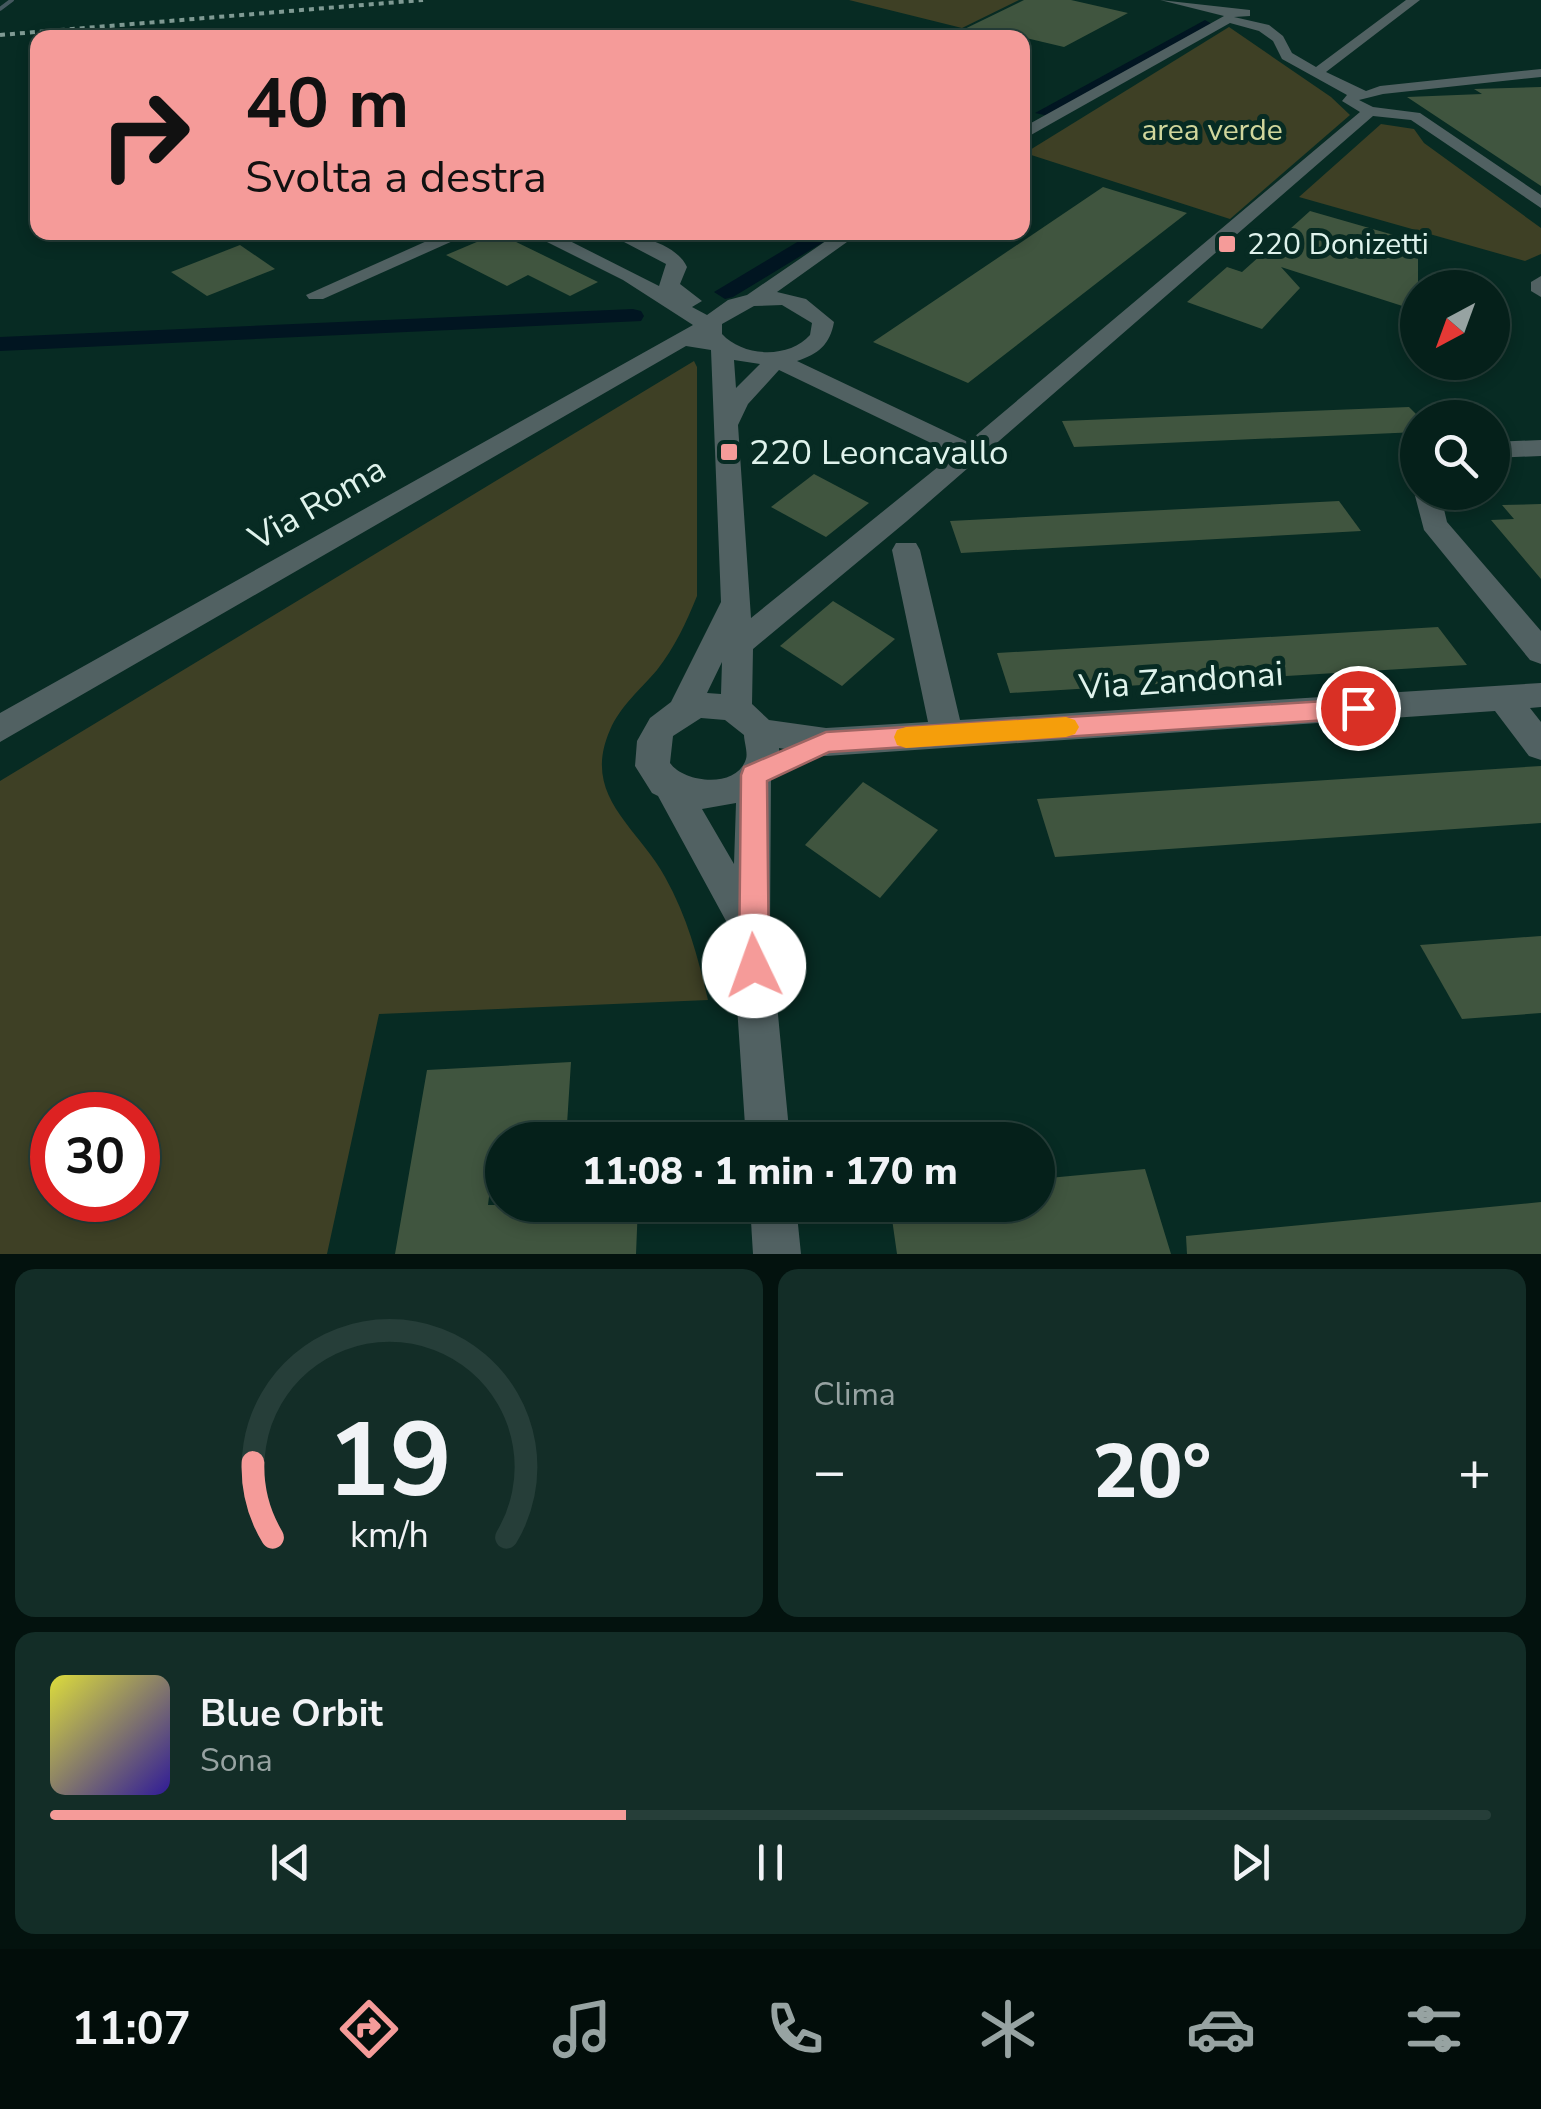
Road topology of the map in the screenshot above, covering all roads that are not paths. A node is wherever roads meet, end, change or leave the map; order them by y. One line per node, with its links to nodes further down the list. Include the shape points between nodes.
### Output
1 (1166, 0): 4 (street)
2 (1213, 0): 4 (street)
3 (1414, 0): 5 (street)
4 (1239, 14): 5 (street, via 1278,39 1288,56); 9 (street)
5 (1320, 71): 7 (street)
6 (1538, 75): 7 (street)
7 (1365, 100): 11 (street, via 1415,116); 30 (street)
8 (1030, 114): 9 (street)
9 (1050, 120): 10 (street)
10 (1030, 131)
11 (1541, 204)
12 (445, 240): 18 (street)
13 (553, 240): 20 (street)
14 (631, 240): 19 (street, via 675,261 668,286 676,293 705,306)
15 (840, 240): 19 (street)
16 (1541, 282): 17 (street)
17 (1541, 291)
18 (316, 295)
19 (744, 302): 21 (street, Via Roma); 23 (street, via 789,301 817,314 824,333)
20 (680, 306): 21 (street); 22 (street)
21 (711, 322): 22 (street, Via Roma); 24 (street)
22 (672, 342): 24 (street, via 695,339); 40 (street, Via Roma)
23 (816, 344): 25 (street); 26 (street, via 820,365)
24 (722, 347): 25 (street); 27 (street)
25 (775, 358): 26 (street); 27 (street, via 732,405)
26 (850, 395): 30 (street)
27 (727, 423): 33 (street)
28 (1541, 448): 29 (street)
29 (1510, 449)
30 (970, 452): 34 (street)
31 (1431, 510): 35 (street, via 1434,524)
32 (906, 550): 41 (street)
33 (735, 602): 34 (street); 38 (street)
34 (738, 645): 39 (street)
35 (1541, 652)
36 (1541, 694): 37 (street, Via Zandonai)
37 (1504, 698): 41 (street, Via Zandonai); 43 (street)
38 (683, 710): 39 (street, via 719,705); 45 (street, via 657,732 650,752 659,776)
39 (748, 721): 42 (street); 44 (street, via 762,761)
40 (0, 729)
41 (948, 735): 42 (street, Via Zandonai)
42 (826, 742): 44 (street)
43 (1541, 746)
44 (754, 775): 45 (street, via 706,797); 46 (street)
45 (672, 787): 46 (street)
46 (751, 931): 47 (street)
47 (767, 1122)
48 (774, 1222): 49 (street)
49 (776, 1254)

